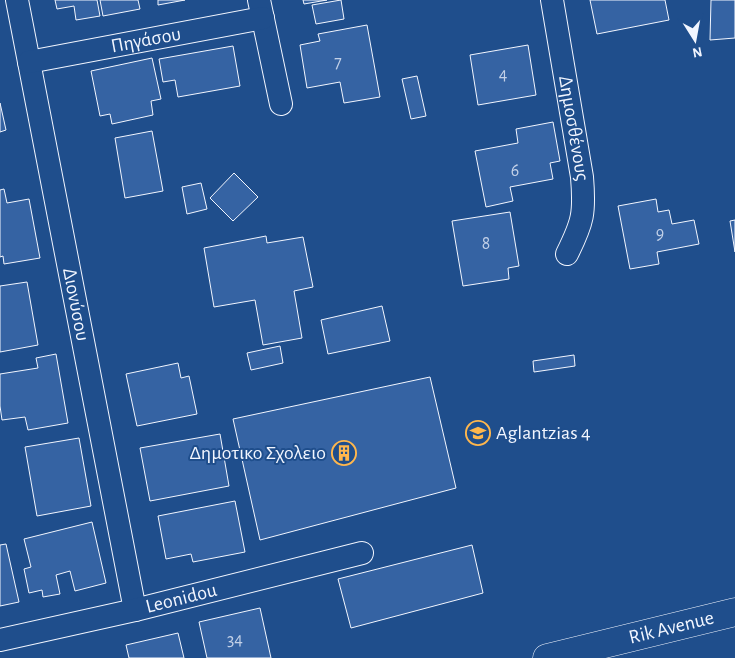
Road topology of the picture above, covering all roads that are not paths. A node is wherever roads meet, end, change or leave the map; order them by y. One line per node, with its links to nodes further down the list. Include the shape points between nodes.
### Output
1 (17, 0): 4 (street, Διονύσου)
2 (552, 0): 6 (street, Δημοσθένους, via 584,200 580,230)
3 (261, 9): 4 (street, Πηγάσου); 5 (street, Πηγάσου)
4 (29, 62): 8 (street, Διονύσου)
5 (281, 104)
6 (567, 254)
7 (362, 553): 8 (street, Leonidou)
8 (135, 610): 10 (street, Leonidou)
9 (735, 612): 11 (main road, Rik Avenue)
10 (0, 640)
11 (547, 658)

